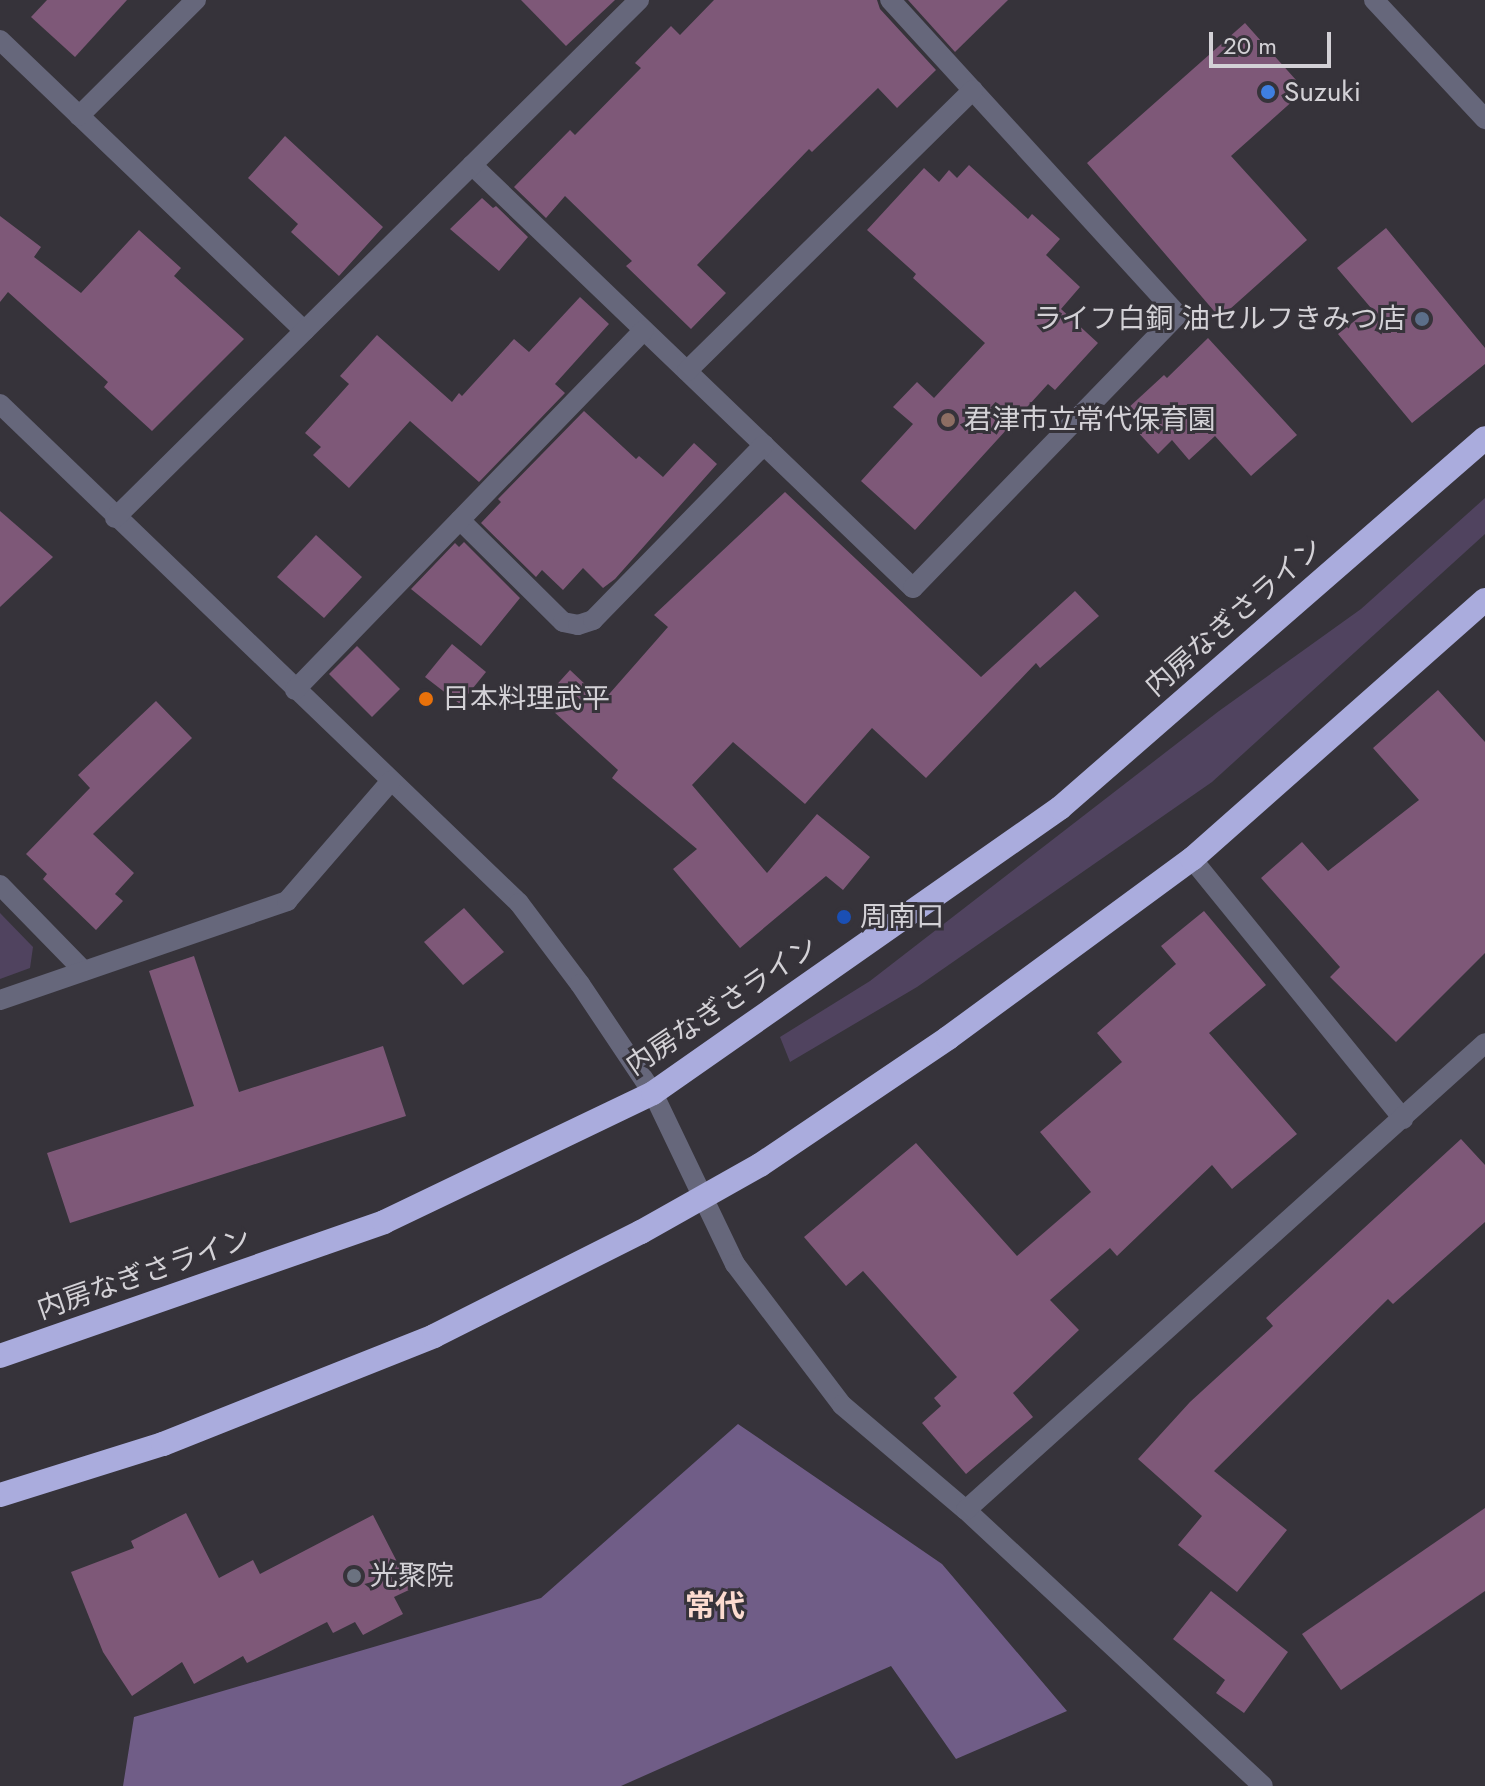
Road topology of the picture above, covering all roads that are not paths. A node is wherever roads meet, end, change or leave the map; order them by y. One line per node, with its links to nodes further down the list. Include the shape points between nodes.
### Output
1 (196, 0): 7 (street)
2 (639, 0): 9 (street)
3 (890, 0): 6 (street)
4 (1374, 0): 8 (street)
5 (0, 40): 7 (street)
6 (973, 90): 12 (street); 15 (street, via 1178,315 913,588)
7 (79, 116): 11 (street)
8 (1485, 119)
9 (472, 165): 10 (street); 11 (street)
10 (644, 330): 12 (street); 17 (street)
11 (304, 331): 16 (street)
12 (687, 371): 15 (street)
13 (0, 404): 16 (street)
14 (1485, 438): 26 (highway, 内房なぎさライン, via 1060,808)
15 (764, 445): 17 (street, via 593,620 578,625 563,622)
16 (115, 518): 19 (street)
17 (460, 520): 19 (street)
18 (1485, 600): 21 (highway)
19 (295, 690): 20 (street)
20 (391, 781): 23 (street, via 287,901); 26 (street, via 519,903)
21 (1192, 859): 27 (street); 28 (highway, via 948,1038)
22 (0, 885): 23 (street)
23 (84, 971): 24 (street)
24 (0, 1000)
25 (1485, 1043): 27 (street)
26 (653, 1093): 28 (street); 29 (highway, 内房なぎさライン, via 384,1222)
27 (1403, 1119): 31 (street)
28 (702, 1198): 30 (highway, via 434,1336 163,1444); 31 (street, via 735,1264 842,1405)
29 (0, 1356)
30 (0, 1495)
31 (966, 1510): 32 (street)
32 (1263, 1786)

